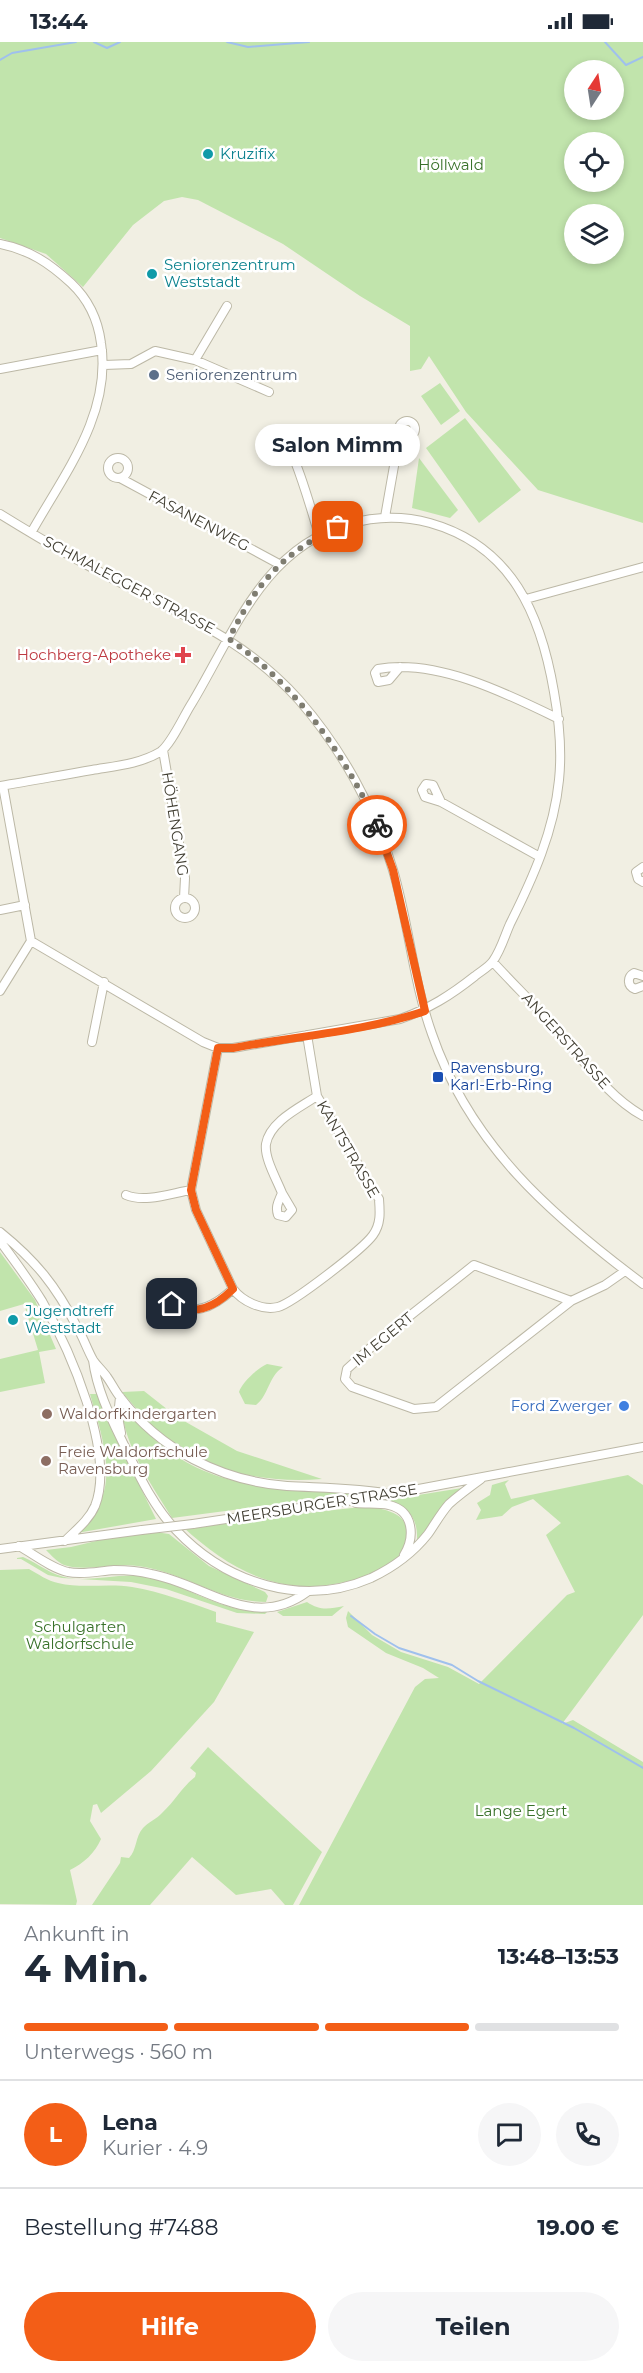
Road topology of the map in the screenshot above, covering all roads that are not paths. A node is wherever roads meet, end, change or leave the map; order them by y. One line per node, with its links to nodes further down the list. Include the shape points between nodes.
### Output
1 (0, 244): 3 (street, via 32,253 79,291 99,329)
2 (227, 306): 4 (street)
3 (102, 350): 5 (street); 6 (street)
4 (195, 360): 5 (street, via 155,351 131,364); 7 (street)
5 (104, 365): 13 (street, via 88,430)
6 (0, 369)
7 (269, 392)
8 (400, 432): 12 (street)
9 (295, 461): 14 (street)
10 (120, 478): 15 (street, FASANENWEG)
11 (0, 514): 13 (street, SCHMALEGGER STRASSE)
12 (385, 517): 14 (street, via 353,522); 17 (street, via 431,524 471,540 495,559)
13 (31, 533): 18 (street, SCHMALEGGER STRASSE)
14 (319, 535): 15 (street)
15 (279, 564): 18 (street, via 258,589)
16 (643, 567): 17 (street)
17 (526, 599): 20 (street, via 545,648)
18 (229, 639): 21 (street); 36 (street, SCHMALEGGER STRASSE, via 251,654 299,701 343,761 368,806 393,870)
19 (400, 667): 20 (street, via 478,683)
20 (559, 720): 24 (street, via 559,779)
21 (163, 750): 22 (street, via 141,761); 27 (street, HÖHENGANG, via 185,878)
22 (2, 786): 28 (street)
23 (441, 802): 24 (street)
24 (540, 857): 31 (street)
25 (643, 867): 26 (street, via 636,875)
26 (643, 882)
27 (184, 898)
28 (25, 905): 29 (street); 30 (street)
29 (0, 910)
30 (31, 941): 33 (street); 35 (street)
31 (493, 962): 36 (street); 41 (street, ANGERSTRASSE, via 597,1078)
32 (643, 976): 34 (street, via 634,973 628,982 635,989)
33 (104, 982): 38 (street); 39 (street)
34 (643, 986)
35 (0, 991)
36 (425, 1011): 37 (street); 47 (street, SCHMALEGGER STRASSE, via 447,1071 497,1154 533,1192)
37 (307, 1035): 39 (street); 40 (street, KANTSTRASSE)
38 (92, 1042)
39 (218, 1048): 42 (street)
40 (317, 1096): 43 (street, via 270,1133 266,1145); 49 (street, KANTSTRASSE, via 379,1199 381,1214 374,1234 285,1304 274,1308 256,1306)
41 (643, 1116)
42 (191, 1190): 44 (street, via 134,1198); 49 (street, KANTSTRASSE)
43 (282, 1193)
44 (126, 1195)
45 (0, 1232): 52 (street, via 44,1273 66,1305)
46 (0, 1240): 59 (street, via 41,1300 58,1333 78,1378 98,1449 100,1479 94,1508)
47 (626, 1271): 48 (street, SCHMALEGGER STRASSE); 51 (street, IM EGERT)
48 (643, 1284)
49 (233, 1289): 50 (street, via 206,1308 178,1307)
50 (167, 1298)
51 (571, 1301): 51 (street, IM EGERT, via 474,1266 378,1341 347,1369 345,1379 352,1387 414,1409 435,1407)
52 (93, 1360): 53 (street); 54 (street)
53 (120, 1397): 54 (street, via 118,1417); 57 (street, via 161,1439 206,1467 286,1486)
54 (123, 1443): 63 (street, via 153,1500 176,1530 198,1549 254,1581)
55 (643, 1447): 56 (street, MEERSBURGER STRASSE)
56 (481, 1479): 57 (street, MEERSBURGER STRASSE); 62 (street, via 447,1506 415,1549)
57 (392, 1494): 58 (street, MEERSBURGER STRASSE)
58 (338, 1502): 59 (street, MEERSBURGER STRASSE, bridge); 62 (street, via 390,1505 399,1510 412,1532)
59 (65, 1541): 60 (street, MEERSBURGER STRASSE)
60 (19, 1546): 61 (street, MEERSBURGER STRASSE); 63 (street, via 70,1572 115,1570 151,1574 248,1607 281,1605)
61 (0, 1549)
62 (402, 1558): 63 (street, via 352,1585)
63 (308, 1592)

